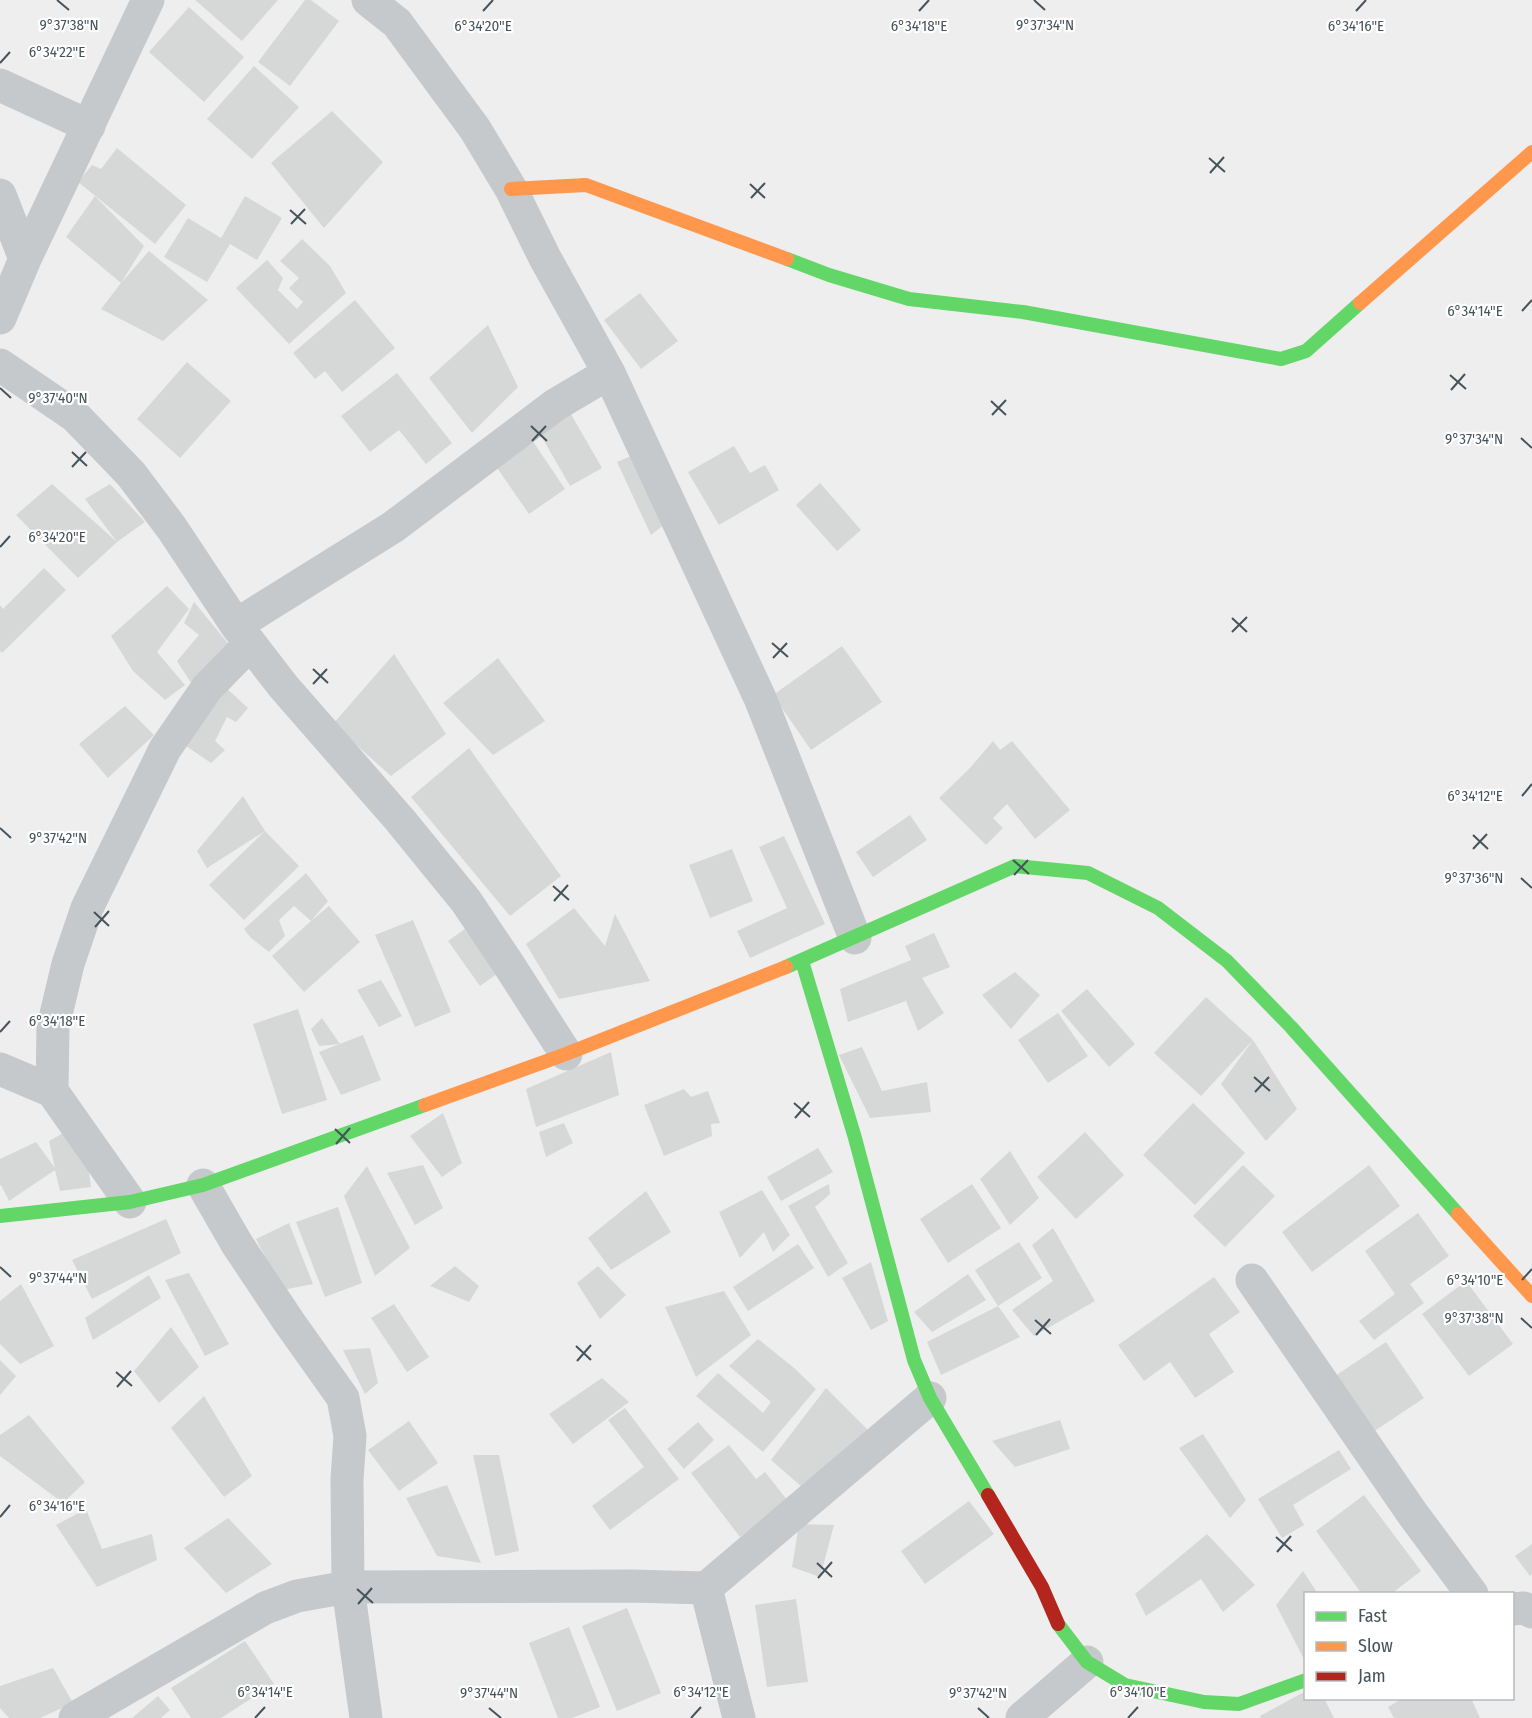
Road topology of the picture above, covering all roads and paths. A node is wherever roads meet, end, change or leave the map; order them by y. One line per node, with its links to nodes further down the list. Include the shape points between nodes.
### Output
1 (148, 0): 4 (street)
2 (368, 0): 6 (street, via 397,23 475,129)
3 (0, 85): 4 (street)
4 (89, 126): 8 (street)
5 (1532, 152): 6 (street, via 1306,351 1281,359 1023,312 909,299 829,276 586,184)
6 (511, 189): 11 (street)
7 (0, 195): 8 (street)
8 (25, 259): 9 (street)
9 (0, 318)
10 (0, 365): 12 (street, via 75,416 131,474)
11 (609, 372): 12 (street, via 555,405); 13 (street, via 760,698)
12 (243, 635): 15 (street, via 466,901); 17 (street, via 165,749 87,908 68,963 53,1027)
13 (855, 938): 14 (street); 22 (street, via 1015,866 1088,873 1158,908 1227,961 1283,1019)
14 (802, 961): 15 (street); 23 (street, via 855,1138 914,1360)
15 (566, 1054): 18 (street)
16 (0, 1069): 17 (street)
17 (52, 1090): 19 (street)
18 (203, 1185): 19 (street); 24 (street, via 237,1244 343,1398 350,1436)
19 (130, 1202): 20 (street)
20 (0, 1216)
21 (1251, 1280): 26 (street)
22 (1532, 1296)
23 (930, 1398): 25 (street); 29 (street, via 1042,1587 1059,1627)
24 (348, 1587): 25 (street); 32 (street, via 297,1596 265,1608); 33 (street)
25 (706, 1588): 34 (street)
26 (1471, 1592)
27 (1514, 1608): 28 (street)
28 (1532, 1612)
29 (1087, 1662): 31 (street, via 1125,1684); 35 (street)
30 (1304, 1680): 31 (street)
31 (1243, 1711)
32 (75, 1718)
33 (366, 1718)
34 (739, 1718)
35 (1022, 1718)

